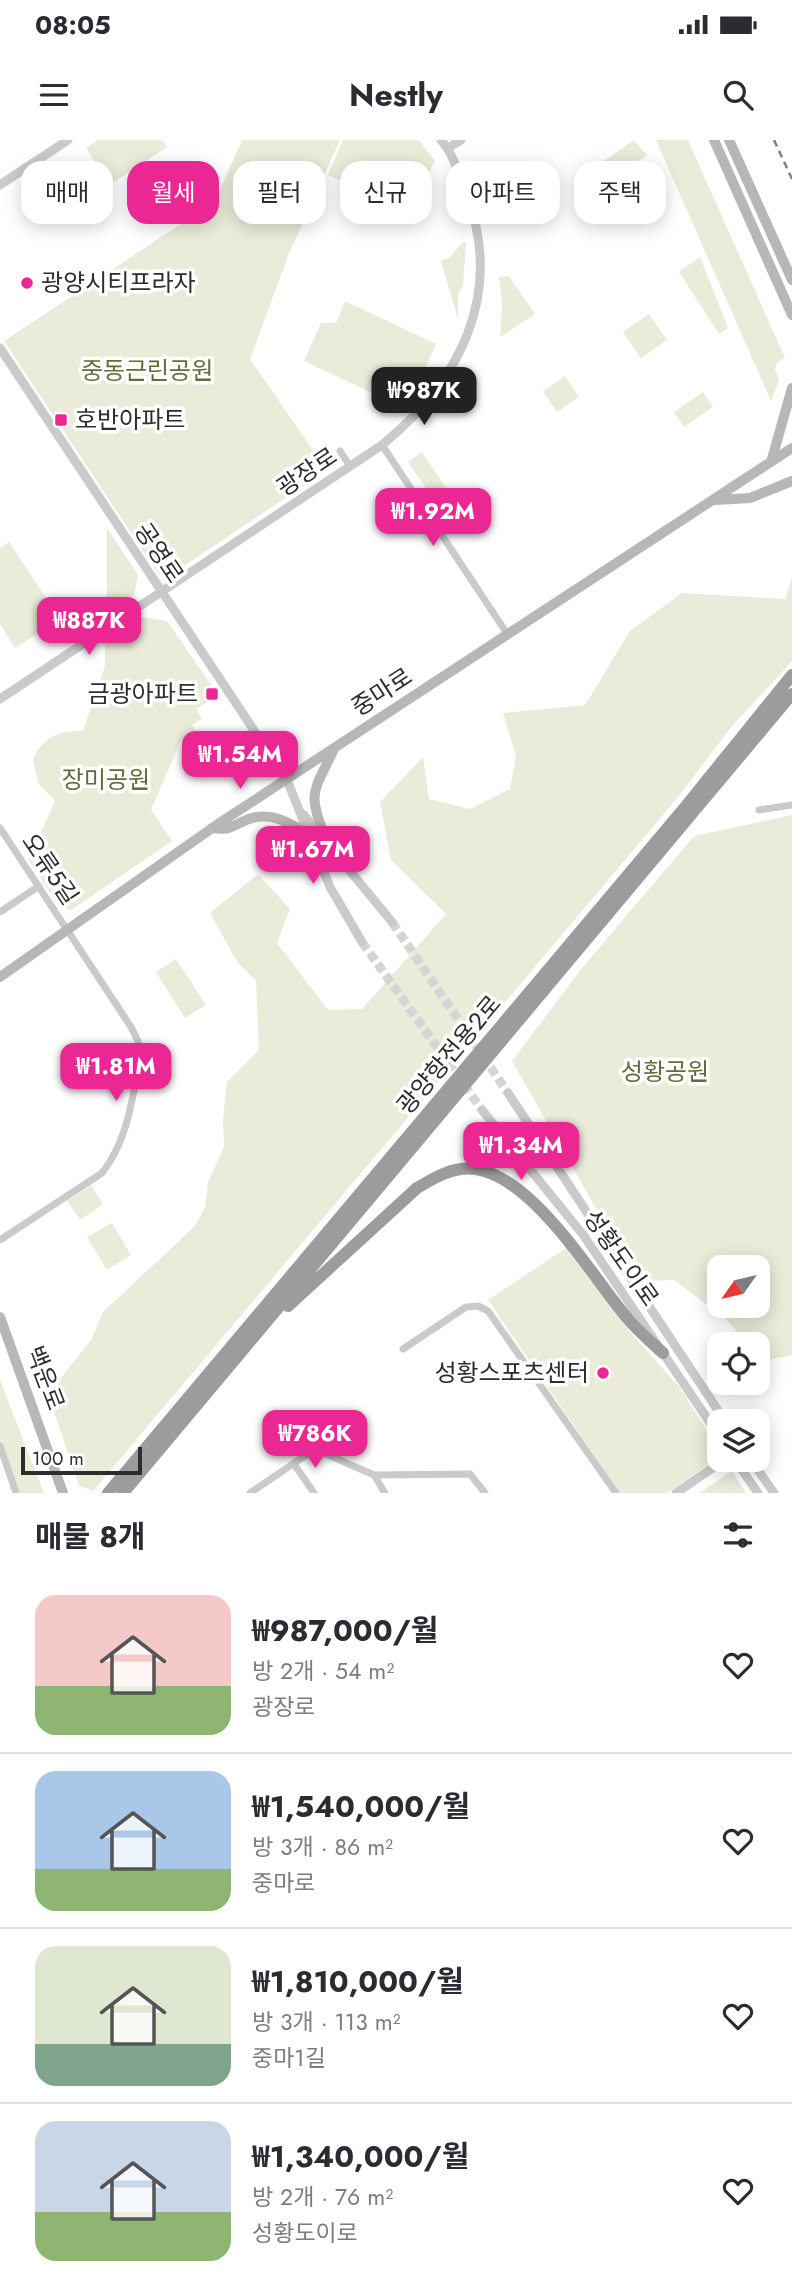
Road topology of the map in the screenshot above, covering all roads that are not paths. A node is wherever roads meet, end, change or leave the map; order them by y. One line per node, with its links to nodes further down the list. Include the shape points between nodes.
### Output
1 (68, 140): 7 (street)
2 (441, 140): 6 (street, 광장로)
3 (461, 140): 6 (street)
4 (714, 140): 9 (main road)
5 (729, 140): 8 (main road)
6 (448, 148): 12 (street, 광장로, via 478,232 480,278 475,314 455,363 434,396)
7 (0, 185)
8 (792, 279)
9 (792, 315)
10 (0, 348): 19 (street, 공영로)
11 (792, 388): 15 (main road)
12 (382, 445): 16 (street, 광장로); 20 (street)
13 (792, 449): 15 (main road, 중마로)
14 (340, 451): 16 (street)
15 (771, 462): 18 (main road, 중마로)
16 (350, 466): 19 (street, 광장로)
17 (792, 481): 18 (main road, via 750,498)
18 (713, 501): 20 (main road, 중마로)
19 (162, 592): 23 (street, 광장로); 25 (street, 공영로)
20 (508, 635): 24 (main road, 중마로)
21 (792, 675): 57 (highway, 광양항전용2로)
22 (792, 694): 43 (highway, 광양항전용2로)
23 (0, 699)
24 (334, 748): 25 (main road, 중마로); 32 (main road, via 319,773 313,807)
25 (286, 780): 28 (street); 30 (main road, 중마로)
26 (792, 805): 27 (street)
27 (759, 810)
28 (302, 813): 31 (street); 32 (street)
29 (0, 828): 33 (street, 오류5길)
30 (212, 828): 31 (main road, via 229,830 251,818 274,816); 36 (main road, 중마로)
31 (308, 834): 37 (street, via 330,887)
32 (326, 839): 35 (street)
33 (39, 886): 34 (street); 36 (street, 오류5길)
34 (0, 912)
35 (392, 922)
36 (69, 931): 38 (main road, 중마로); 41 (street, 오류5길, via 138,1041 141,1055 122,1143 102,1173)
37 (362, 942)
38 (0, 979)
39 (508, 1093): 46 (street, 성황도이로)
40 (481, 1110): 45 (street, 성황도이로, via 584,1236)
41 (0, 1240)
42 (0, 1317): 56 (main road, 백운로)
43 (249, 1342): 45 (highway, via 417,1188 464,1168 494,1175 547,1217 567,1236 628,1319); 58 (highway, 광양항전용2로)
44 (403, 1349): 63 (street, via 466,1307 488,1311)
45 (663, 1353): 47 (street, 성황도이로)
46 (717, 1409)
47 (707, 1418)
48 (0, 1446): 49 (street)
49 (2, 1456): 55 (street)
50 (294, 1464): 54 (street, via 315,1449); 59 (street); 60 (street)
51 (707, 1472): 64 (street)
52 (743, 1472): 65 (street)
53 (759, 1472): 66 (street)
54 (374, 1475): 61 (street); 62 (street, via 470,1474)
55 (16, 1493)
56 (63, 1493)
57 (108, 1493)
58 (122, 1493)
59 (250, 1493)
60 (314, 1493)
61 (385, 1493)
62 (485, 1493)
63 (616, 1493)
64 (676, 1493)
65 (758, 1493)
66 (774, 1493)

